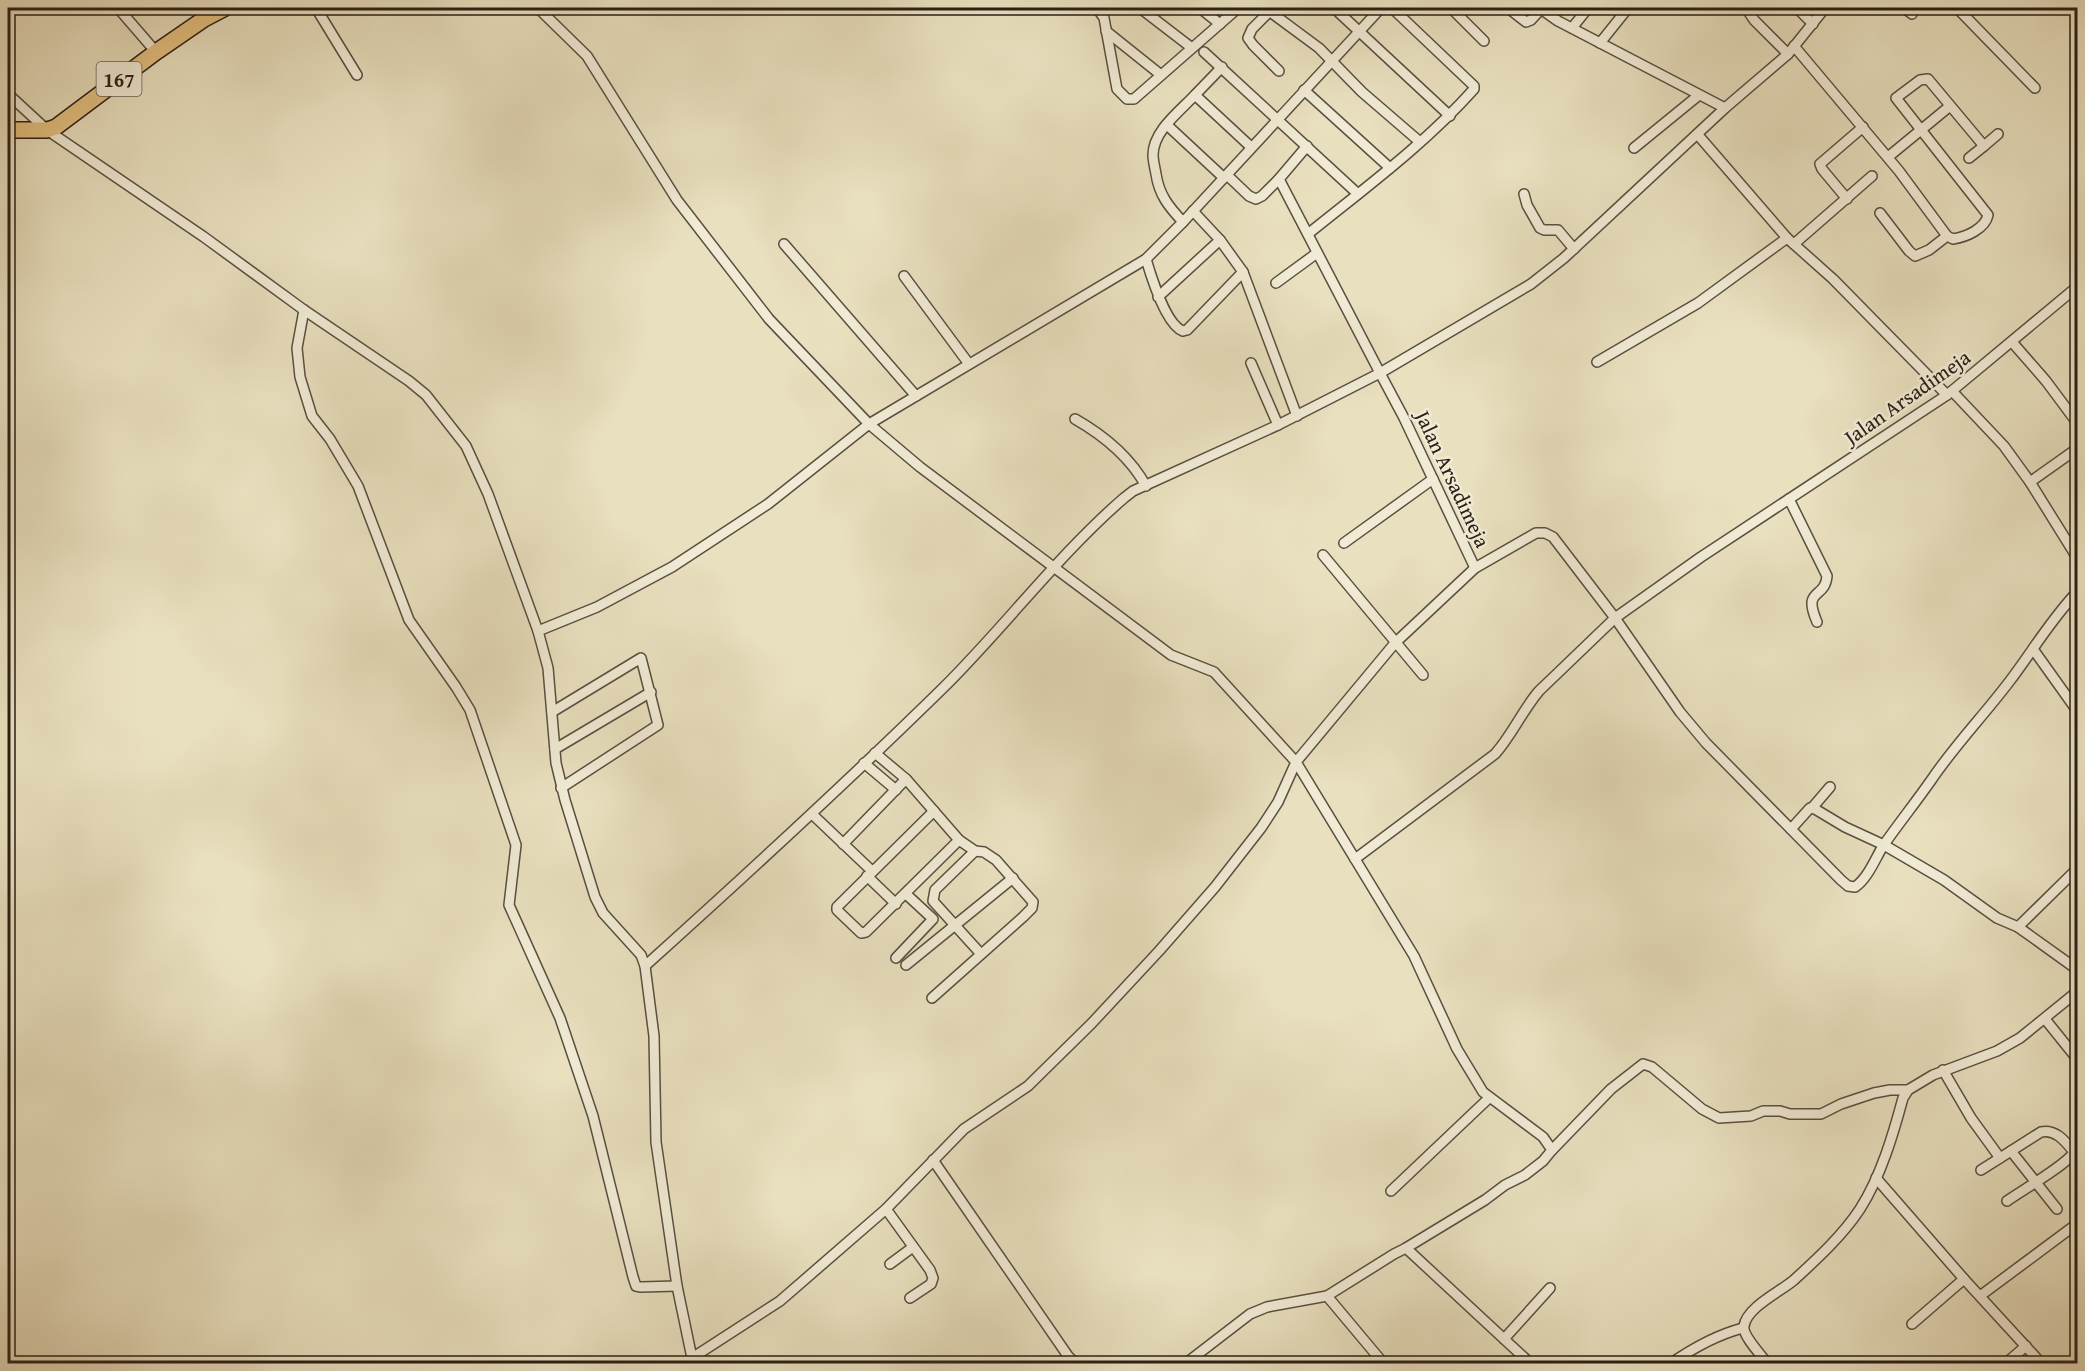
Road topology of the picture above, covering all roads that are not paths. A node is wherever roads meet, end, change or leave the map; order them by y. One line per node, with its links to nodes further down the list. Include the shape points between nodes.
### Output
1 (118, 8): 31 (street)
2 (225, 8): 31 (main road, 167)
3 (316, 8): 37 (street)
4 (538, 8): 95 (street, via 588,56 677,200 769,319)
5 (1097, 8): 25 (street)
6 (1140, 8): 30 (street)
7 (1200, 8): 22 (street)
8 (1238, 8): 22 (street)
9 (1334, 8): 26 (street)
10 (1382, 8): 26 (street)
11 (1392, 8): 46 (street, via 1474,86)
12 (1451, 8): 27 (street)
13 (1508, 8): 14 (street, via 1526,22)
14 (1542, 8): 24 (street)
15 (1588, 8): 24 (street)
16 (1628, 8): 28 (street)
17 (1746, 8): 33 (street)
18 (1797, 8): 23 (street)
19 (1825, 8): 23 (street)
20 (1957, 8): 39 (street)
21 (1267, 9): 34 (street); 36 (street, via 1248,38)
22 (1220, 24): 30 (street)
23 (1813, 24): 29 (street)
24 (1572, 28): 28 (street)
25 (1106, 31): 38 (street); 38 (street, via 1115,83 1127,99 1134,99)
26 (1359, 32): 34 (street); 46 (street)
27 (1484, 41)
28 (1599, 43): 43 (street)
29 (1794, 46): 33 (street); 49 (street)
30 (1192, 48): 38 (street)
31 (156, 52): 50 (main road, 167, via 64,122)
32 (1204, 52): 35 (street)
33 (1788, 54): 45 (street)
34 (1332, 60): 40 (street); 55 (street)
35 (1222, 67): 42 (street); 47 (street)
36 (1279, 71)
37 (357, 75)
38 (1161, 75)
39 (2035, 88)
40 (1304, 90): 47 (street); 62 (street)
41 (8, 94): 50 (street)
42 (1196, 95): 48 (street); 58 (street)
43 (1700, 95): 45 (street); 59 (street)
44 (1950, 106): 52 (street); 52 (street, via 1928,79 1898,96 1897,101); 57 (street)
45 (1725, 108): 54 (street)
46 (1450, 116): 55 (street)
47 (1278, 118): 56 (street); 58 (street)
48 (1167, 125): 63 (street); 71 (street, via 1153,155 1157,181 1163,199)
49 (1863, 128): 60 (street); 68 (street, via 1820,164)
50 (47, 129): 51 (main road, 167); 85 (street)
51 (8, 130)
52 (1922, 131): 60 (street); 73 (street, via 1988,215 1970,234 1956,239)
53 (1998, 134): 57 (street)
54 (1698, 135): 75 (street); 77 (street)
55 (1420, 142): 62 (street)
56 (1307, 146): 65 (street); 66 (street)
57 (1984, 146): 61 (street)
58 (1251, 147): 63 (street)
59 (1634, 148)
60 (1888, 157): 73 (street)
61 (1969, 158)
62 (1390, 168): 66 (street)
63 (1225, 176): 65 (street, via 1256,199); 69 (street)
64 (1872, 176): 68 (street)
65 (1279, 179): 72 (street, Jalan Arsadimeja)
66 (1358, 194): 72 (street)
67 (1524, 194): 77 (street, via 1540,228 1558,230)
68 (1847, 199): 75 (street)
69 (1193, 211): 71 (street); 74 (street)
70 (1880, 213): 73 (street, via 1915,256)
71 (1183, 222): 79 (street)
72 (1308, 234): 78 (street, Jalan Arsadimeja)
73 (1947, 236)
74 (1220, 240): 80 (street); 84 (street)
75 (1790, 241): 87 (street, via 1698,303); 91 (street)
76 (784, 244): 92 (street)
77 (1574, 249): 90 (street, via 1531,284)
78 (1317, 252): 82 (street); 90 (street, Jalan Arsadimeja)
79 (1146, 259): 84 (street); 89 (street)
80 (1243, 272): 84 (street, via 1187,330 1176,326); 93 (street)
81 (904, 276): 89 (street)
82 (1276, 283)
83 (2078, 286): 86 (street, Jalan Arsadimeja)
84 (1158, 297)
85 (304, 310): 111 (street, via 426,395 466,446 488,494); 170 (street, via 297,348 300,377 312,416 358,486 409,620 470,710 516,845 509,905 560,1018 592,1116 636,1286)
86 (2012, 342): 91 (street, Jalan Arsadimeja); 96 (street)
87 (1597, 362)
88 (1251, 363): 97 (street)
89 (969, 364): 92 (street)
90 (1380, 373): 93 (street); 99 (street, Jalan Arsadimeja)
91 (1950, 393): 100 (street, via 2004,446); 102 (street, Jalan Arsadimeja)
92 (916, 396): 95 (street)
93 (1297, 416): 97 (street)
94 (1075, 419): 101 (street, via 1112,446)
95 (869, 424): 106 (street); 111 (street, via 768,504 672,567)
96 (2078, 424)
97 (1278, 425): 101 (street)
98 (2078, 448): 100 (street)
99 (1433, 479): 103 (street); 107 (street, Jalan Arsadimeja)
100 (2030, 482): 105 (street)
101 (1146, 486): 106 (street, via 1117,504)
102 (1789, 499): 109 (street, Jalan Arsadimeja); 110 (street, via 1827,576 1811,600)
103 (1344, 543)
104 (1323, 555): 112 (street)
105 (2078, 559)
106 (1054, 567): 119 (street, via 942,688); 120 (street, via 1171,655 1214,672)
107 (1475, 568): 109 (street, Jalan Arsadimeja, via 1536,533 1545,533 1553,537); 112 (street)
108 (2078, 591): 113 (street)
109 (1615, 618): 129 (street, via 1680,712); 134 (street, via 1528,703 1495,754)
110 (1817, 622)
111 (538, 631): 117 (street, via 548,668)
112 (1395, 643): 114 (street); 120 (street)
113 (2033, 649): 116 (street); 132 (street)
114 (1423, 675)
115 (651, 692): 117 (street, via 641,658); 118 (street); 124 (street, via 658,725)
116 (2077, 710)
117 (552, 712): 118 (street)
118 (555, 749): 124 (street)
119 (875, 753): 121 (street); 122 (street)
120 (1296, 762): 134 (street); 157 (street, via 1261,828 1159,951 1028,1086 964,1129)
121 (864, 763): 125 (street); 128 (street)
122 (906, 779): 125 (street); 127 (street)
123 (1830, 787): 126 (street)
124 (561, 788): 145 (street, via 595,897 603,912 641,955)
125 (896, 790): 131 (street)
126 (1812, 808): 129 (street); 132 (street)
127 (934, 811): 130 (street); 136 (street)
128 (812, 814): 131 (street); 145 (street)
129 (1791, 829): 132 (street, via 1852,887 1859,885)
130 (959, 840): 133 (street); 138 (street)
131 (843, 844): 136 (street)
132 (1884, 845): 141 (street, via 1944,880 1997,918)
133 (975, 850): 137 (street, via 991,855); 140 (street, via 933,893 933,901)
134 (1355, 860): 153 (street, via 1414,956 1456,1049)
135 (2078, 868): 141 (street)
136 (870, 874): 139 (street); 139 (street, via 837,910 862,933)
137 (1013, 878): 140 (street); 142 (street, via 1033,904)
138 (906, 894): 139 (street); 143 (street, via 933,919)
139 (896, 904)
140 (955, 924): 142 (street); 144 (street)
141 (2018, 927): 146 (street)
142 (981, 954): 148 (street)
143 (896, 958)
144 (906, 965)
145 (645, 966): 170 (street, via 654,1036 656,1142)
146 (2078, 970)
147 (2077, 991): 149 (street)
148 (932, 998)
149 (2044, 1019): 150 (street); 151 (street, via 1997,1051)
150 (2078, 1060)
151 (1943, 1070): 152 (street); 156 (street)
152 (1908, 1090): 154 (street, via 1875,1093 1821,1114 1763,1111 1751,1116 1719,1118 1643,1064 1611,1089); 159 (street)
153 (1489, 1098): 154 (street, via 1543,1137); 161 (street)
154 (1552, 1150): 167 (street, via 1525,1174)
155 (2012, 1151): 156 (street); 160 (street); 160 (street, via 2045,1131 2060,1136 2073,1151 2073,1155)
156 (2000, 1158): 158 (street)
157 (933, 1160): 163 (street); 180 (street)
158 (1981, 1170)
159 (1876, 1178): 169 (street); 176 (street, via 1844,1228 1792,1282 1754,1309)
160 (2036, 1182): 162 (street); 164 (street)
161 (1391, 1191)
162 (2007, 1201)
163 (886, 1209): 166 (street); 179 (street, via 780,1301)
164 (2057, 1209)
165 (2078, 1223): 173 (street)
166 (913, 1247): 168 (street); 174 (street, via 933,1278 931,1284)
167 (1406, 1248): 172 (street); 177 (street)
168 (891, 1264)
169 (1964, 1279): 173 (street); 175 (street)
170 (677, 1286): 179 (street)
171 (1550, 1288): 177 (street)
172 (1327, 1296): 181 (street, via 1267,1307 1251,1314); 182 (street)
173 (1980, 1296): 178 (street)
174 (910, 1298)
175 (1912, 1324)
176 (1743, 1328): 184 (street, via 1695,1347); 185 (street)
177 (1504, 1339): 183 (street)
178 (2026, 1346): 186 (street); 187 (street)
179 (692, 1361)
180 (1076, 1364)
181 (1185, 1364)
182 (1384, 1364)
183 (1531, 1364)
184 (1670, 1364)
185 (1768, 1364)
186 (2005, 1364)
187 (2042, 1364)

